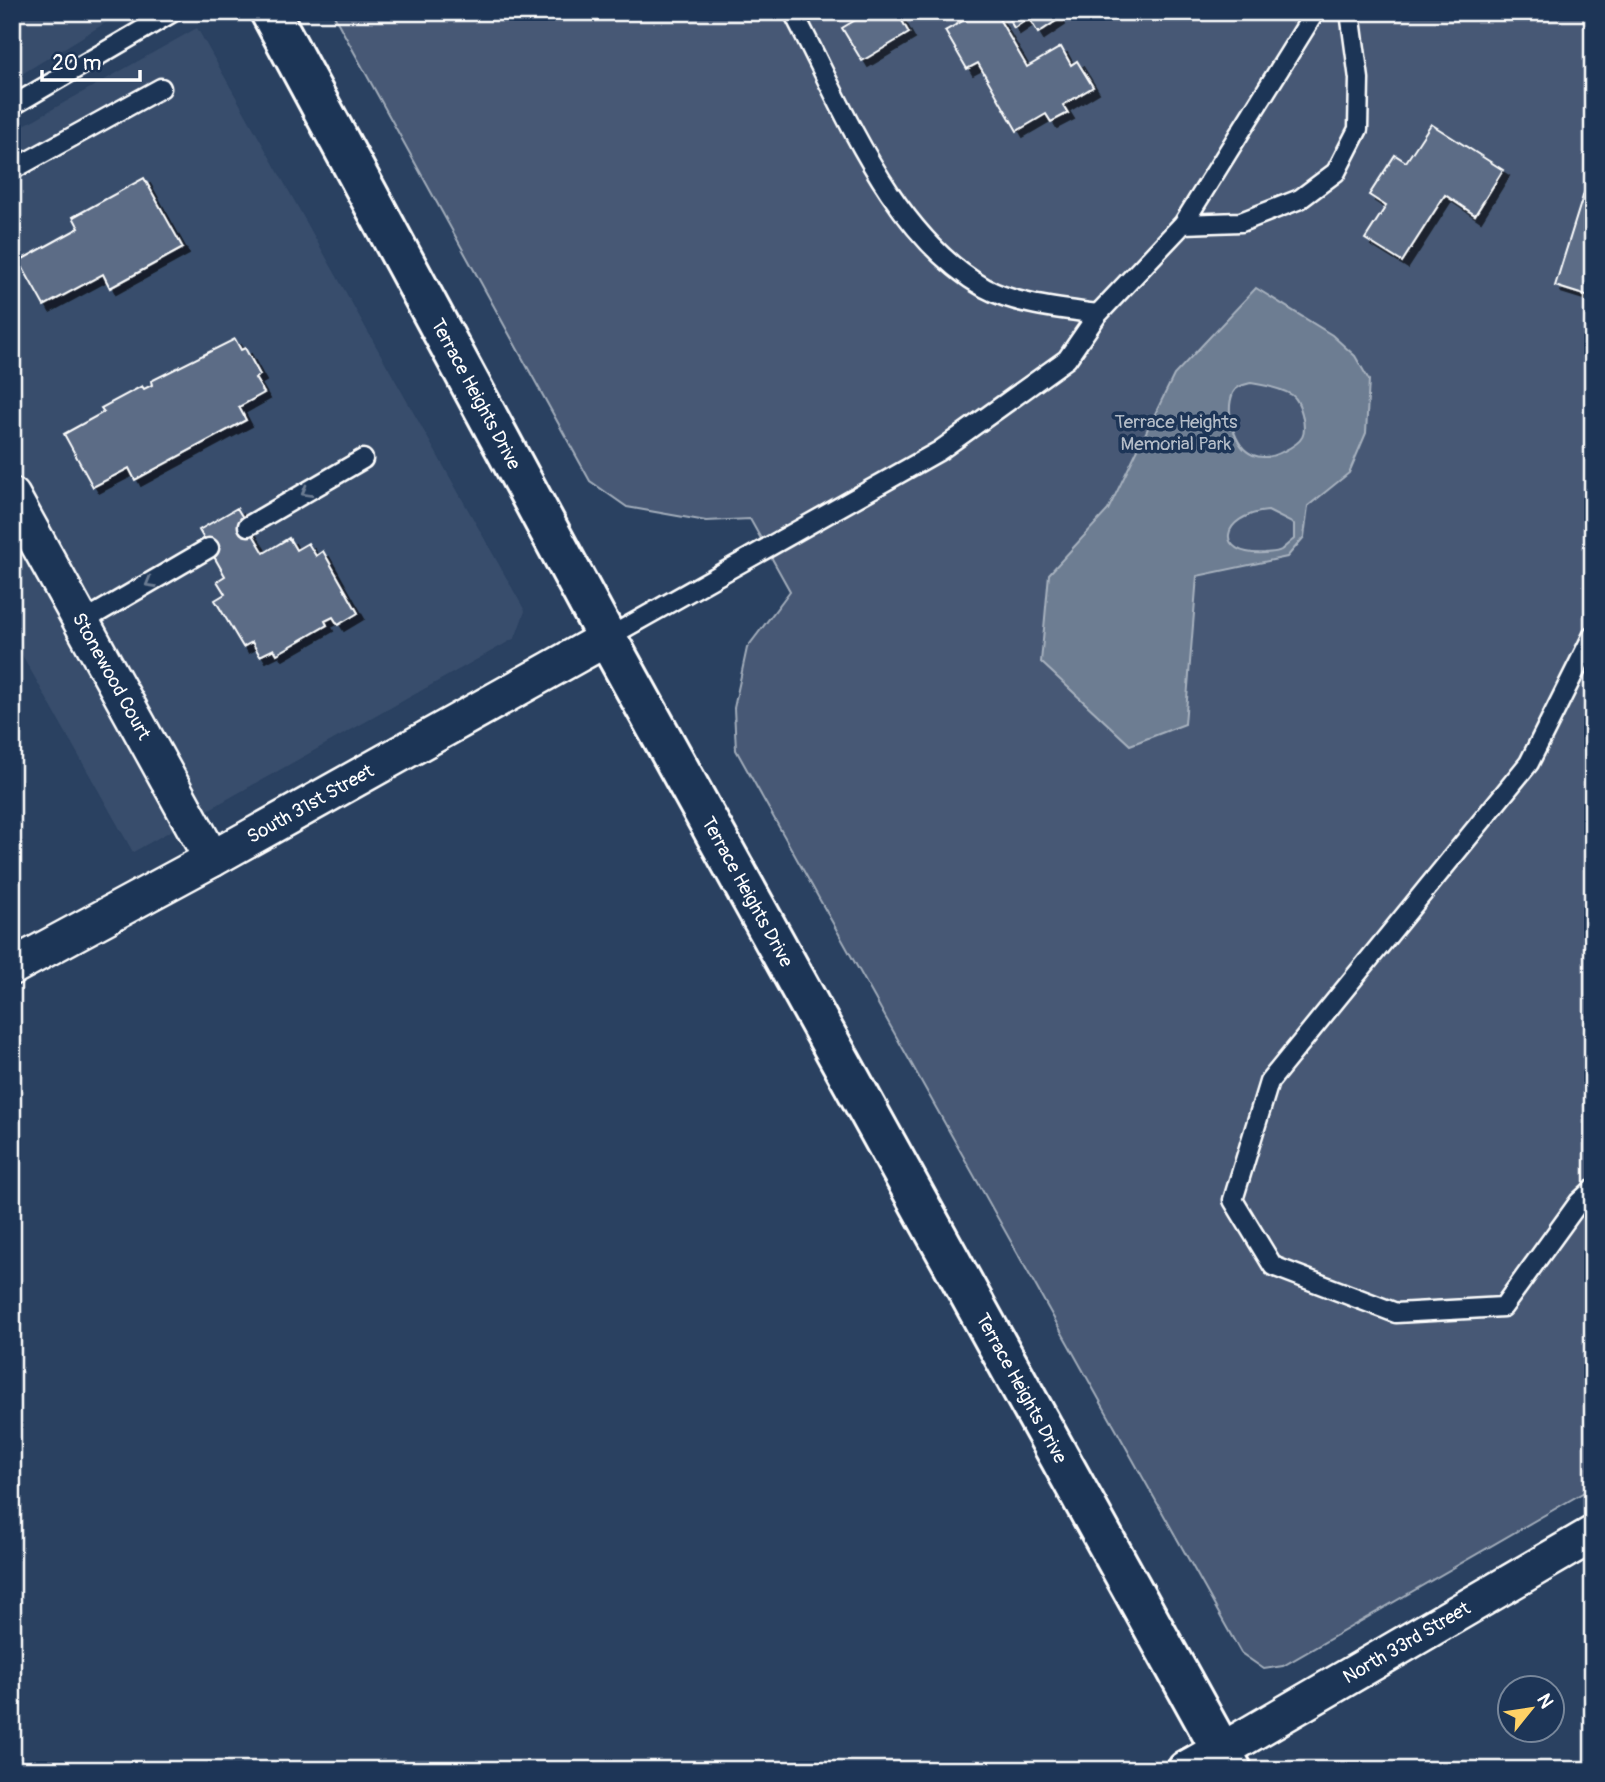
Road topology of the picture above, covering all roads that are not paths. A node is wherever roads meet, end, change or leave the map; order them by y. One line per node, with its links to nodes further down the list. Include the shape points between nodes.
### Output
1 (173, 12): 7 (lane)
2 (270, 12): 17 (main road, Terrace Heights Drive)
3 (793, 12): 10 (lane, via 859,142 901,211 935,250 986,288 1034,304)
4 (1314, 12): 9 (lane)
5 (1350, 12): 9 (lane, via 1359,79 1358,129 1336,172 1300,199 1241,222)
6 (161, 88): 8 (lane)
7 (12, 106)
8 (12, 170)
9 (1183, 225): 10 (lane)
10 (1098, 314): 17 (lane, via 1067,359 939,451)
11 (363, 459): 13 (lane, one-way to 13)
12 (12, 496): 15 (street, Stonewood Court)
13 (248, 526)
14 (209, 548): 15 (lane, one-way to 15)
15 (82, 622): 18 (street, Stonewood Court)
16 (1593, 635): 20 (lane, via 1529,763 1269,1083 1233,1200 1273,1266 1396,1313 1503,1307)
17 (607, 638): 18 (street, South 31st Street); 22 (main road, Terrace Heights Drive)
18 (212, 859): 19 (street, South 31st Street)
19 (12, 967)
20 (1593, 1189)
21 (1593, 1534): 22 (street, North 33rd Street)
22 (1227, 1760): 23 (main road)
23 (1187, 1770)

